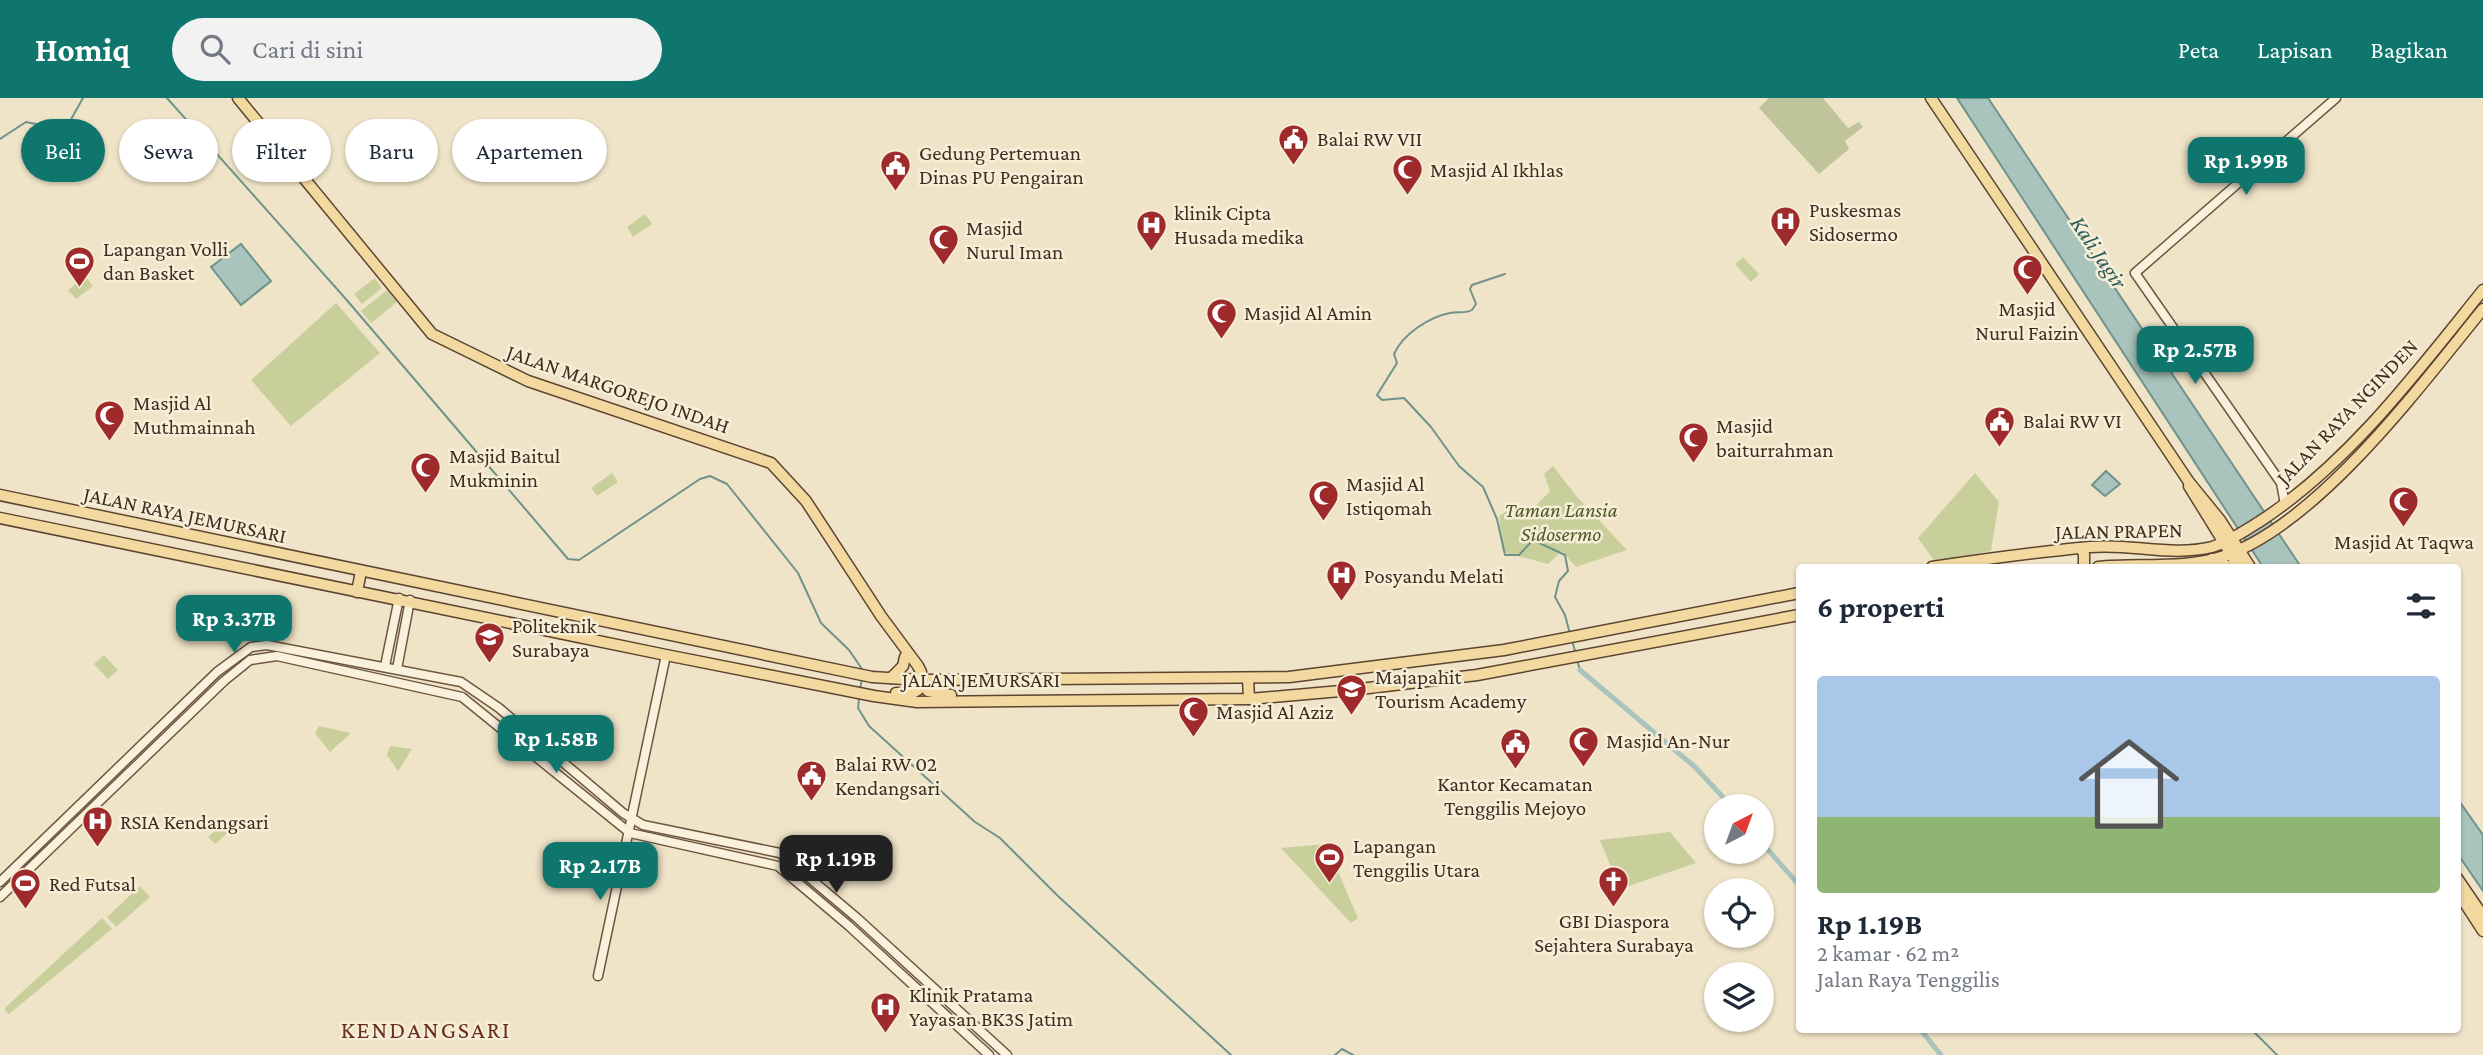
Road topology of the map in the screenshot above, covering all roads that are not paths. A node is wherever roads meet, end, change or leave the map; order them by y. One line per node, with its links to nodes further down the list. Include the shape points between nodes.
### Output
1 (239, 98): 30 (main road, JALAN MARGOREJO INDAH, via 432,334 527,381 766,461 786,477)
2 (1931, 98): 8 (main road)
3 (2336, 98): 9 (main road, via 2134,274)
4 (2483, 290): 6 (main road, JALAN RAYA NGINDEN)
5 (2483, 309): 7 (main road, JALAN RAYA NGINDEN)
6 (2457, 322): 7 (main road); 10 (main road, JALAN RAYA NGINDEN)
7 (2466, 330): 17 (main road, JALAN RAYA NGINDEN, via 2381,431 2325,488 2283,524)
8 (2189, 482): 14 (main road); 15 (main road)
9 (2281, 483): 10 (main road); 12 (main road)
10 (2305, 489): 12 (main road, JALAN RAYA NGINDEN)
11 (0, 495): 25 (main road, JALAN RAYA JEMURSARI)
12 (2285, 504): 15 (main road, JALAN RAYA NGINDEN)
13 (0, 518): 26 (main road, JALAN RAYA JEMURSARI)
14 (2210, 523): 15 (main road); 16 (main road, via 2209,535)
15 (2232, 539): 16 (main road, JALAN PRAPEN); 17 (main road)
16 (2195, 549): 18 (main road, JALAN PRAPEN)
17 (2238, 550): 19 (main road, JALAN PRAPEN); 23 (main road); 24 (main road)
18 (2084, 558): 20 (main road, JALAN PRAPEN)
19 (2212, 559): 21 (main road, JALAN PRAPEN); 22 (main road)
20 (1983, 564)
21 (2141, 564)
22 (2223, 564)
23 (2239, 564)
24 (2248, 564)
25 (361, 571): 26 (main road); 38 (main road, JALAN JEMURSARI)
26 (357, 592): 27 (main road)
27 (399, 598): 28 (main road); 34 (main road)
28 (410, 600): 31 (main road); 36 (main road)
29 (1786, 606): 39 (main road, JALAN JEMURSARI, via 1366,669); 43 (main road, JALAN JEMURSARI, via 1572,659 1454,678)
30 (891, 631): 33 (main road, JALAN MARGOREJO INDAH); 40 (main road, JALAN MARGOREJO INDAH, via 918,666)
31 (666, 655): 42 (main road); 47 (main road)
32 (334, 656): 34 (main road); 35 (main road); 37 (main road, via 258,645)
33 (905, 657): 38 (main road); 40 (main road, JALAN MARGOREJO INDAH)
34 (385, 666): 36 (main road)
35 (331, 667): 41 (main road, via 277,656 257,657); 48 (main road, via 471,701)
36 (397, 669): 47 (main road, via 461,682)
37 (217, 672): 41 (main road); 45 (main road)
38 (891, 678): 40 (main road, JALAN JEMURSARI)
39 (1248, 678): 40 (main road, JALAN JEMURSARI); 43 (main road)
40 (920, 680): 42 (main road, via 918,690 907,694); 44 (main road, via 933,693 961,695)
41 (224, 681): 46 (main road)
42 (864, 691): 44 (main road, JALAN JEMURSARI, via 917,702)
43 (1249, 699): 44 (main road, JALAN JEMURSARI)
44 (971, 701)
45 (114, 773): 46 (main road); 49 (main road)
46 (121, 781): 51 (main road)
47 (632, 819): 48 (main road); 54 (main road, via 780,853)
48 (630, 833): 55 (main road, via 778,866); 57 (main road)
49 (0, 882)
50 (2461, 884): 53 (main road)
51 (0, 897)
52 (2461, 897): 56 (main road)
53 (2483, 916)
54 (857, 918): 55 (main road); 59 (main road)
55 (849, 926): 58 (main road)
56 (2483, 931)
57 (598, 976)
58 (989, 1055)
59 (1007, 1055)

